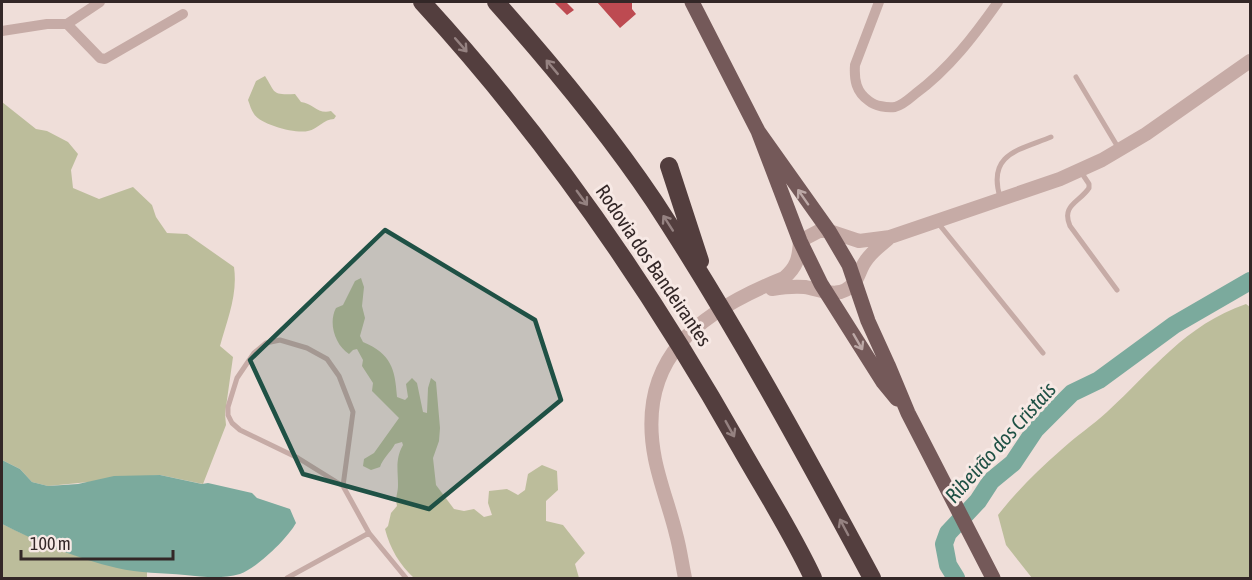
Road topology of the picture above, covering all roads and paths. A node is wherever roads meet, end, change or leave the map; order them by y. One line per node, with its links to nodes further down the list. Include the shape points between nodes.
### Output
1 (100, 2): 8 (street)
2 (422, 2): 34 (highway, Rodovia dos Bandeirantes, one-way to 34, via 495,84 603,227 701,378)
3 (496, 2): 23 (highway, Rodovia dos Bandeirantes, one-way to 3, via 579,99)
4 (692, 2): 12 (main road)
5 (879, 2): 6 (street, via 854,75 862,96 874,105 895,107 944,69)
6 (998, 2)
7 (183, 14): 8 (street, via 105,59)
8 (67, 24): 9 (street)
9 (2, 31)
10 (1251, 61): 14 (street)
11 (1076, 76): 14 (lane)
12 (758, 131): 19 (main road, one-way to 12); 21 (main road)
13 (1051, 137): 17 (lane, via 1011,153 1003,161 995,180)
14 (1119, 150): 16 (street)
15 (669, 166): 23 (highway)
16 (1080, 171): 17 (street); 24 (lane, via 1089,188 1069,208 1067,219)
17 (1000, 199): 18 (street)
18 (937, 222): 20 (street); 27 (lane)
19 (829, 231): 20 (street, via 860,241); 21 (street, via 819,231); 22 (main road)
20 (890, 237): 22 (street, via 864,262)
21 (800, 241): 25 (street, via 799,258 792,272); 26 (main road)
22 (855, 282): 26 (street, via 842,292); 28 (main road)
23 (709, 288): 35 (highway, Rodovia dos Bandeirantes, one-way to 23)
24 (1117, 290)
25 (753, 292): 26 (street, via 787,286); 33 (street, via 710,316 686,337 664,366 654,389 651,434 655,460)
26 (827, 293): 28 (main road, one-way to 28, via 883,382)
27 (1043, 353)
28 (908, 413): 36 (main road)
29 (343, 486): 29 (lane, via 353,412 339,376 327,359 307,348 280,340 266,343 237,378 228,416 240,430 298,458); 30 (lane)
30 (369, 533): 31 (lane); 32 (lane)
31 (287, 579)
32 (406, 579)
33 (685, 579)
34 (813, 579)
35 (872, 579)
36 (993, 579)

